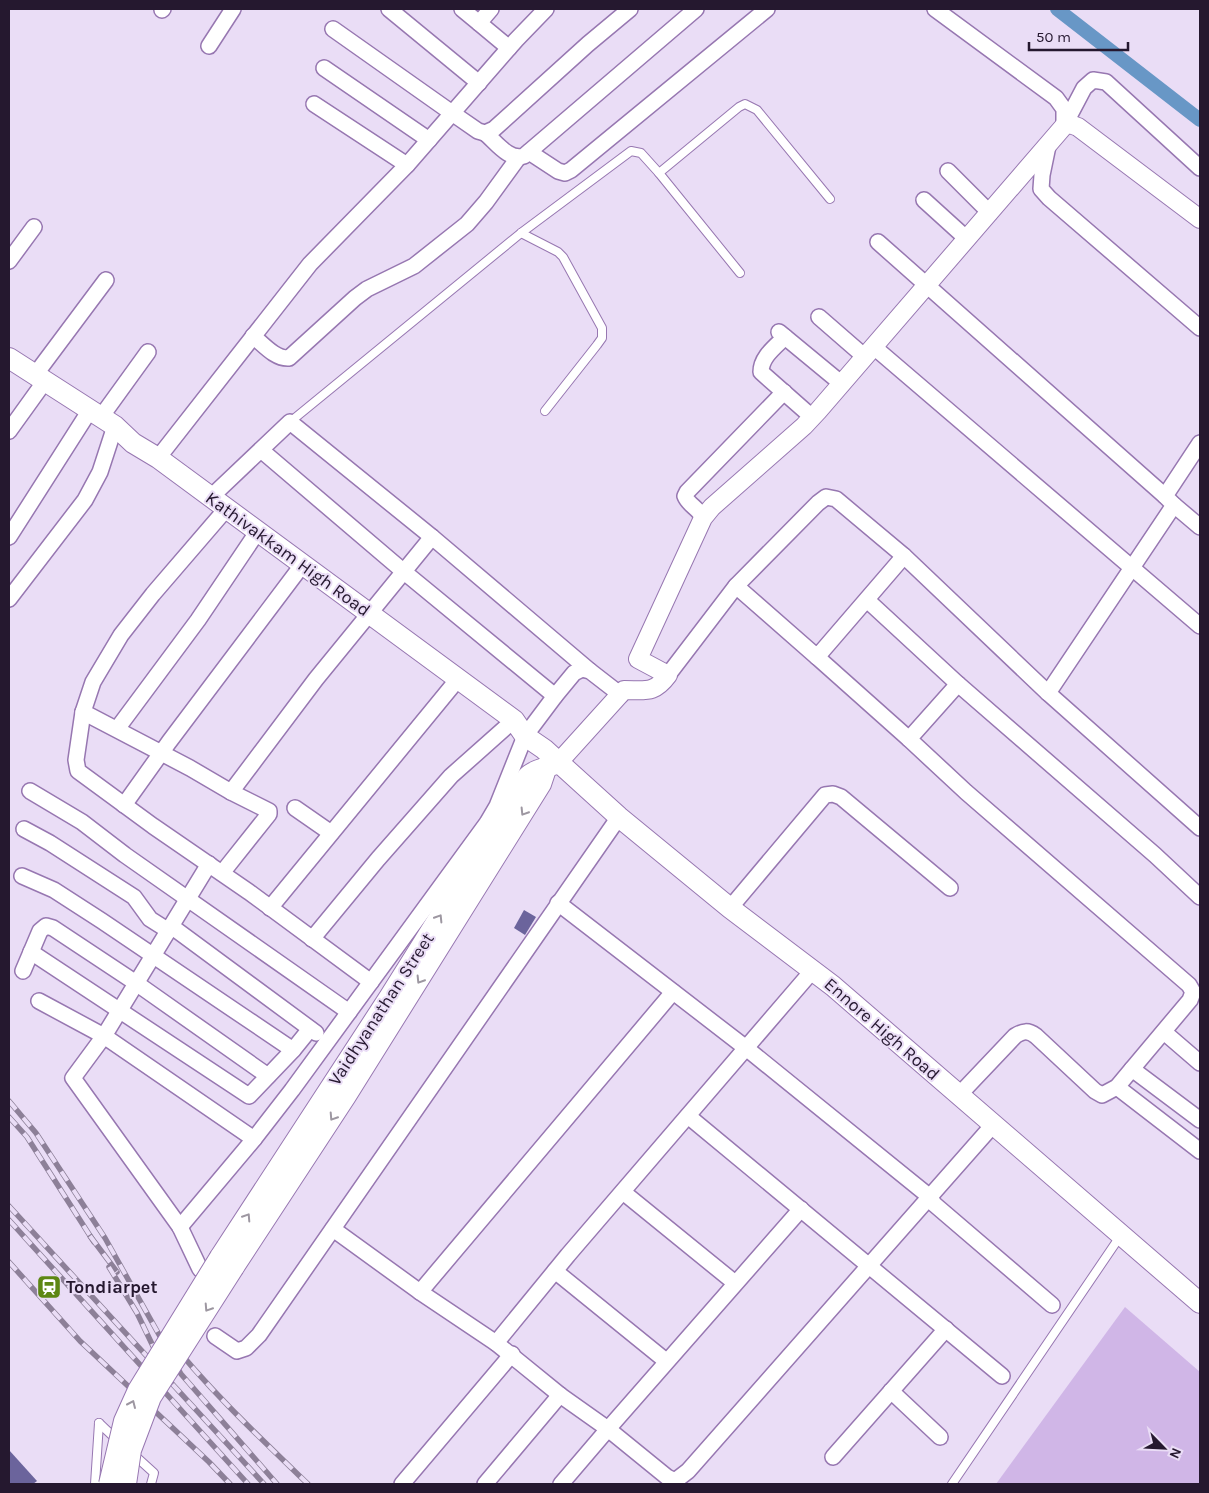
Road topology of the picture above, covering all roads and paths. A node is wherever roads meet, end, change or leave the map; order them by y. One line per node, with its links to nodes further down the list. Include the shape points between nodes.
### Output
1 (233, 9): 12 (street)
2 (389, 9): 15 (street)
3 (462, 9): 10 (street)
4 (491, 9): 10 (street)
5 (546, 9): 13 (street)
6 (630, 9): 19 (street, via 494,129)
7 (696, 9): 22 (street)
8 (767, 9): 22 (street, via 571,170 558,172)
9 (936, 9): 18 (street, via 1056,98 1064,109)
10 (479, 23): 13 (street)
11 (333, 29): 17 (street)
12 (209, 46)
13 (509, 48): 15 (street)
14 (324, 68): 20 (street)
15 (479, 83): 17 (street)
16 (314, 104): 23 (street)
17 (452, 113): 19 (street); 20 (street)
18 (1064, 126): 21 (street); 24 (street, via 1084,88 1093,80 1106,82); 30 (street, via 1078,127)
19 (485, 133): 22 (street, via 511,156)
20 (429, 140): 23 (street)
21 (1048, 146): 29 (street); 40 (street, via 1041,189)
22 (523, 155): 41 (street, via 467,224 414,266 355,298 289,358 278,356)
23 (407, 165): 41 (street, via 310,264)
24 (1200, 168)
25 (948, 172): 29 (street)
26 (659, 173): 27 (lane, via 745,104 757,110); 32 (lane, via 641,153 631,150); 36 (lane)
27 (830, 199)
28 (924, 200): 33 (street)
29 (990, 213): 33 (street)
30 (1200, 219)
31 (34, 228): 35 (street)
32 (521, 233): 48 (lane, via 563,257 602,328 602,338); 51 (lane)
33 (967, 239): 38 (street)
34 (878, 242): 38 (street)
35 (9, 262)
36 (740, 273)
37 (106, 280): 45 (street)
38 (928, 285): 43 (street); 56 (street)
39 (819, 316): 43 (street)
40 (1200, 328)
41 (253, 336): 55 (street)
42 (148, 352): 50 (street)
43 (869, 352): 46 (street); 65 (street)
44 (9, 358): 45 (main road, Kathivakkam High Road)
45 (40, 378): 50 (main road, Kathivakkam High Road); 52 (street)
46 (842, 384): 47 (street, via 782,335 764,358 761,372); 49 (street)
47 (784, 392): 49 (street); 58 (street, via 687,492 686,500 701,512)
48 (545, 411)
49 (812, 417): 58 (street)
50 (102, 418): 55 (main road, Kathivakkam High Road); 62 (street); 68 (street, via 100,472 86,500)
51 (290, 422): 54 (street); 61 (street)
52 (9, 431)
53 (1200, 443): 56 (street)
54 (261, 450): 57 (street); 66 (street)
55 (158, 458): 57 (main road, Kathivakkam High Road)
56 (1170, 500): 59 (street); 65 (street)
57 (219, 503): 60 (main road, Kathivakkam High Road); 80 (street, via 121,635 92,682)
58 (703, 518): 74 (street, via 638,659)
59 (1200, 528)
60 (258, 531): 64 (main road, Kathivakkam High Road); 82 (street)
61 (432, 536): 66 (street); 73 (street)
62 (9, 537)
63 (904, 556): 67 (street, via 836,500 826,497); 69 (street); 77 (street)
64 (303, 564): 70 (main road, Kathivakkam High Road); 84 (street)
65 (1132, 567): 71 (street); 77 (street)
66 (403, 571): 70 (street); 79 (street)
67 (736, 586): 72 (street); 74 (street)
68 (9, 599)
69 (866, 600): 72 (street); 76 (street)
70 (370, 614): 75 (main road, Kathivakkam High Road); 87 (street, via 316,679)
71 (1200, 626)
72 (817, 657): 83 (street)
73 (590, 671): 78 (street); 79 (street, via 582,669 574,673)
74 (668, 675): 78 (street, via 654,689 624,690)
75 (458, 678): 81 (main road, Kathivakkam High Road); 93 (street)
76 (958, 684): 83 (street); 98 (street)
77 (1048, 693): 91 (street)
78 (621, 695): 85 (street)
79 (554, 696): 81 (street)
80 (82, 712): 82 (street); 88 (street, via 76,760 78,771)
81 (520, 728): 85 (main road, Kathivakkam High Road, via 544,749); 104 (street, via 451,776); 109 (street, via 497,806)
82 (117, 730): 84 (street)
83 (909, 739): 116 (street, via 1189,985 1193,992 1190,1000)
84 (162, 753): 87 (street); 88 (street)
85 (552, 766): 90 (main road, Ennore High Road); 137 (main road, Vaidhyanathan Street, via 527,777)
86 (30, 791): 99 (street, via 82,822)
87 (231, 792): 95 (street, via 269,811)
88 (124, 805): 94 (street)
89 (296, 808): 93 (street)
90 (619, 817): 100 (street); 102 (main road, Ennore High Road)
91 (1200, 828)
92 (24, 829): 103 (street, via 134,897 150,919)
93 (331, 833): 101 (street)
94 (209, 864): 95 (street); 99 (street)
95 (222, 874): 101 (street)
96 (22, 876): 106 (street, via 54,890)
97 (950, 888): 102 (street, via 841,797 833,794 825,795)
98 (1200, 898)
99 (188, 899): 103 (street); 114 (street)
100 (558, 903): 111 (street); 135 (street)
101 (270, 908): 104 (street)
102 (730, 908): 108 (main road, Ennore High Road)
103 (170, 929): 106 (street); 115 (street)
104 (312, 939): 109 (street)
105 (31, 952): 107 (street); 110 (street, via 40,931 46,926 61,932); 113 (street)
106 (154, 955): 110 (street); 120 (street)
107 (23, 970)
108 (813, 970): 119 (street); 125 (main road, Ennore High Road)
109 (371, 982): 114 (street)
110 (136, 983): 113 (street); 123 (street)
111 (673, 992): 119 (street); 142 (street)
112 (39, 1001): 117 (street)
113 (120, 1012): 117 (street); 123 (street, via 249,1096)
114 (349, 1012): 118 (street)
115 (310, 1029): 118 (street); 120 (street)
116 (1164, 1032): 121 (street); 122 (street)
117 (104, 1036): 129 (street); 134 (street, via 73,1078)
118 (328, 1041): 129 (street)
119 (746, 1048): 126 (street); 132 (street)
120 (293, 1050): 123 (street)
121 (1200, 1063)
122 (1132, 1069): 124 (street); 127 (street)
123 (268, 1076)
124 (1116, 1087): 125 (street, via 1102,1095 1095,1091 1036,1036 1022,1032); 130 (street)
125 (959, 1095): 128 (main road, Ennore High Road)
126 (688, 1116): 131 (street); 133 (street)
127 (1200, 1120)
128 (993, 1125): 132 (street); 136 (main road, Ennore High Road)
129 (254, 1139): 134 (street)
130 (1200, 1151)
131 (623, 1192): 140 (street); 141 (street)
132 (930, 1196): 138 (street); 144 (street, via 934,1204)
133 (801, 1208): 138 (street); 141 (street)
134 (180, 1227): 139 (street)
135 (333, 1229): 142 (street); 146 (street, via 259,1335 246,1348 237,1351)
136 (1120, 1235): 143 (main road, Ennore High Road); 164 (lane)
137 (227, 1262): 158 (main road, one-way to 137, bridge, via 124,1421 138,1390); 159 (main road, one-way to 159, bridge, via 151,1397 131,1450)
138 (869, 1265): 145 (street); 156 (street)
139 (200, 1269)
140 (555, 1271): 147 (street); 149 (street)
141 (735, 1283): 149 (street)
142 (420, 1292): 147 (street)
143 (1200, 1303)
144 (1052, 1304)
145 (946, 1329): 150 (street); 151 (street)
146 (215, 1336)
147 (496, 1343): 148 (street)
148 (512, 1354): 152 (street); 161 (street)
149 (666, 1361): 153 (street)
150 (1002, 1376)
151 (890, 1391): 154 (street); 155 (street)
152 (560, 1395): 153 (street); 162 (street)
153 (608, 1428): 156 (street); 163 (street)
154 (940, 1437)
155 (833, 1457)
156 (674, 1483)
157 (95, 1484): 160 (lane, via 99,1423 154,1473)
158 (109, 1484)
159 (126, 1484)
160 (151, 1484)
161 (402, 1484)
162 (485, 1484)
163 (561, 1484)
164 (952, 1484)

